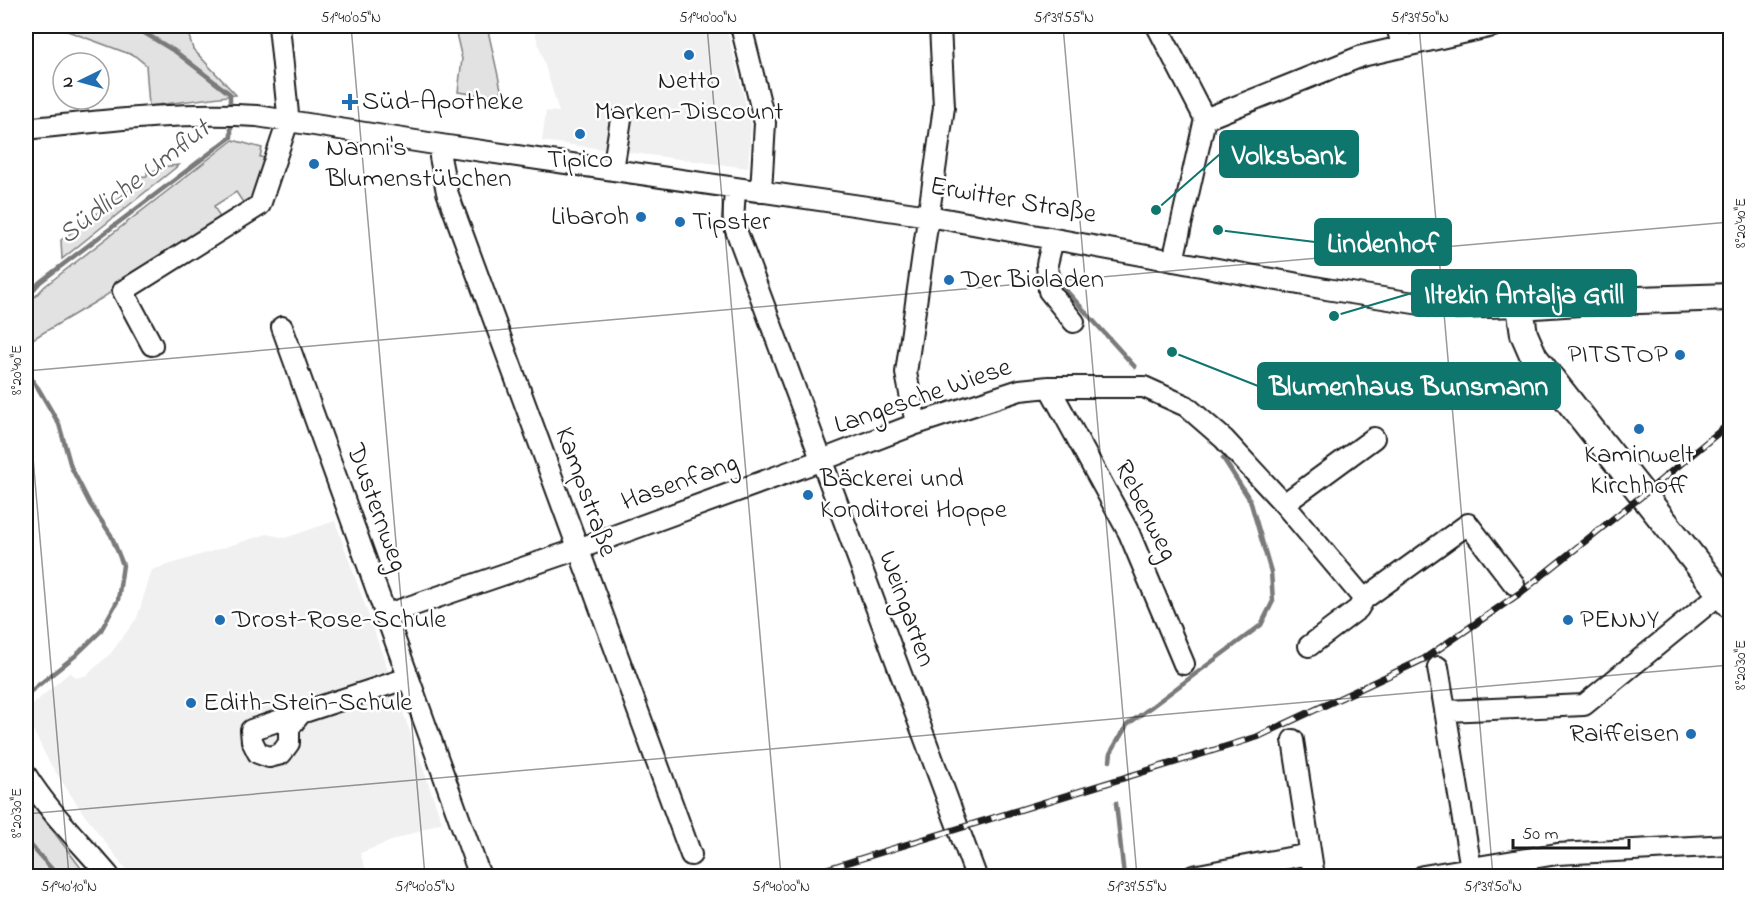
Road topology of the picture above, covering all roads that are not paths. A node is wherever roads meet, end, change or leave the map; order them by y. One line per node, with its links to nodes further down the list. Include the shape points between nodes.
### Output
1 (279, 26): 10 (street)
2 (741, 26): 15 (street, via 765,123)
3 (940, 26): 16 (street, via 944,107)
4 (1157, 26): 9 (street)
5 (1396, 26): 7 (street)
6 (1493, 26): 7 (street)
7 (1402, 46): 9 (street, via 1362,56)
8 (621, 119): 13 (street)
9 (1205, 119): 18 (street)
10 (287, 121): 11 (street, Erwitter Straße, via 227,114 166,115); 12 (street, Erwitter Straße); 23 (street, via 260,205 123,291)
11 (26, 129)
12 (441, 145): 13 (street, Erwitter Straße); 29 (street, Kampstraße, via 447,192)
13 (613, 170): 14 (street, Erwitter Straße)
14 (735, 189): 15 (street, Erwitter Straße); 27 (street, Weingarten, via 734,222)
15 (760, 192): 16 (street, Erwitter Straße)
16 (929, 216): 17 (street, Erwitter Straße); 25 (street, via 906,373)
17 (1053, 239): 18 (street, Erwitter Straße); 21 (street, via 1047,264 1049,291)
18 (1173, 261): 20 (street, Erwitter Straße, via 1433,306)
19 (1731, 297): 20 (main road, Erwitter Straße)
20 (1520, 306): 32 (main road, via 1524,334 1534,357)
21 (1074, 322)
22 (282, 327): 33 (street, Dusternweg)
23 (152, 345)
24 (1049, 387): 25 (street, Langesche Wiese, via 1020,390); 28 (street, Langesche Wiese, via 1144,387 1186,406 1224,439); 35 (street, Rebenweg, via 1128,533)
25 (916, 424): 27 (street, Langesche Wiese)
26 (1374, 438): 28 (street)
27 (822, 460): 29 (street, Hasenfang); 48 (street, Weingarten)
28 (1284, 504): 31 (street, Langesche Wiese)
29 (578, 549): 33 (street, Hasenfang); 44 (street, Kampstraße)
30 (1514, 584): 31 (street, via 1468,524)
31 (1364, 599): 34 (street, via 1358,609)
32 (1726, 599): 38 (street, via 1584,705)
33 (385, 615): 37 (street, Dusternweg)
34 (1309, 646)
35 (1184, 664)
36 (1438, 667): 38 (street)
37 (408, 678): 39 (street); 47 (street, Dusternweg)
38 (1446, 711): 45 (street)
39 (301, 713)
40 (1293, 740): 43 (street)
41 (26, 775): 46 (street, via 39,796)
42 (1731, 845): 45 (street, via 1557,854)
43 (1310, 854): 49 (street); 50 (street)
44 (691, 855)
45 (1471, 869): 51 (street)
46 (109, 876)
47 (480, 876)
48 (976, 876)
49 (1193, 876)
50 (1314, 876)
51 (1423, 876)

